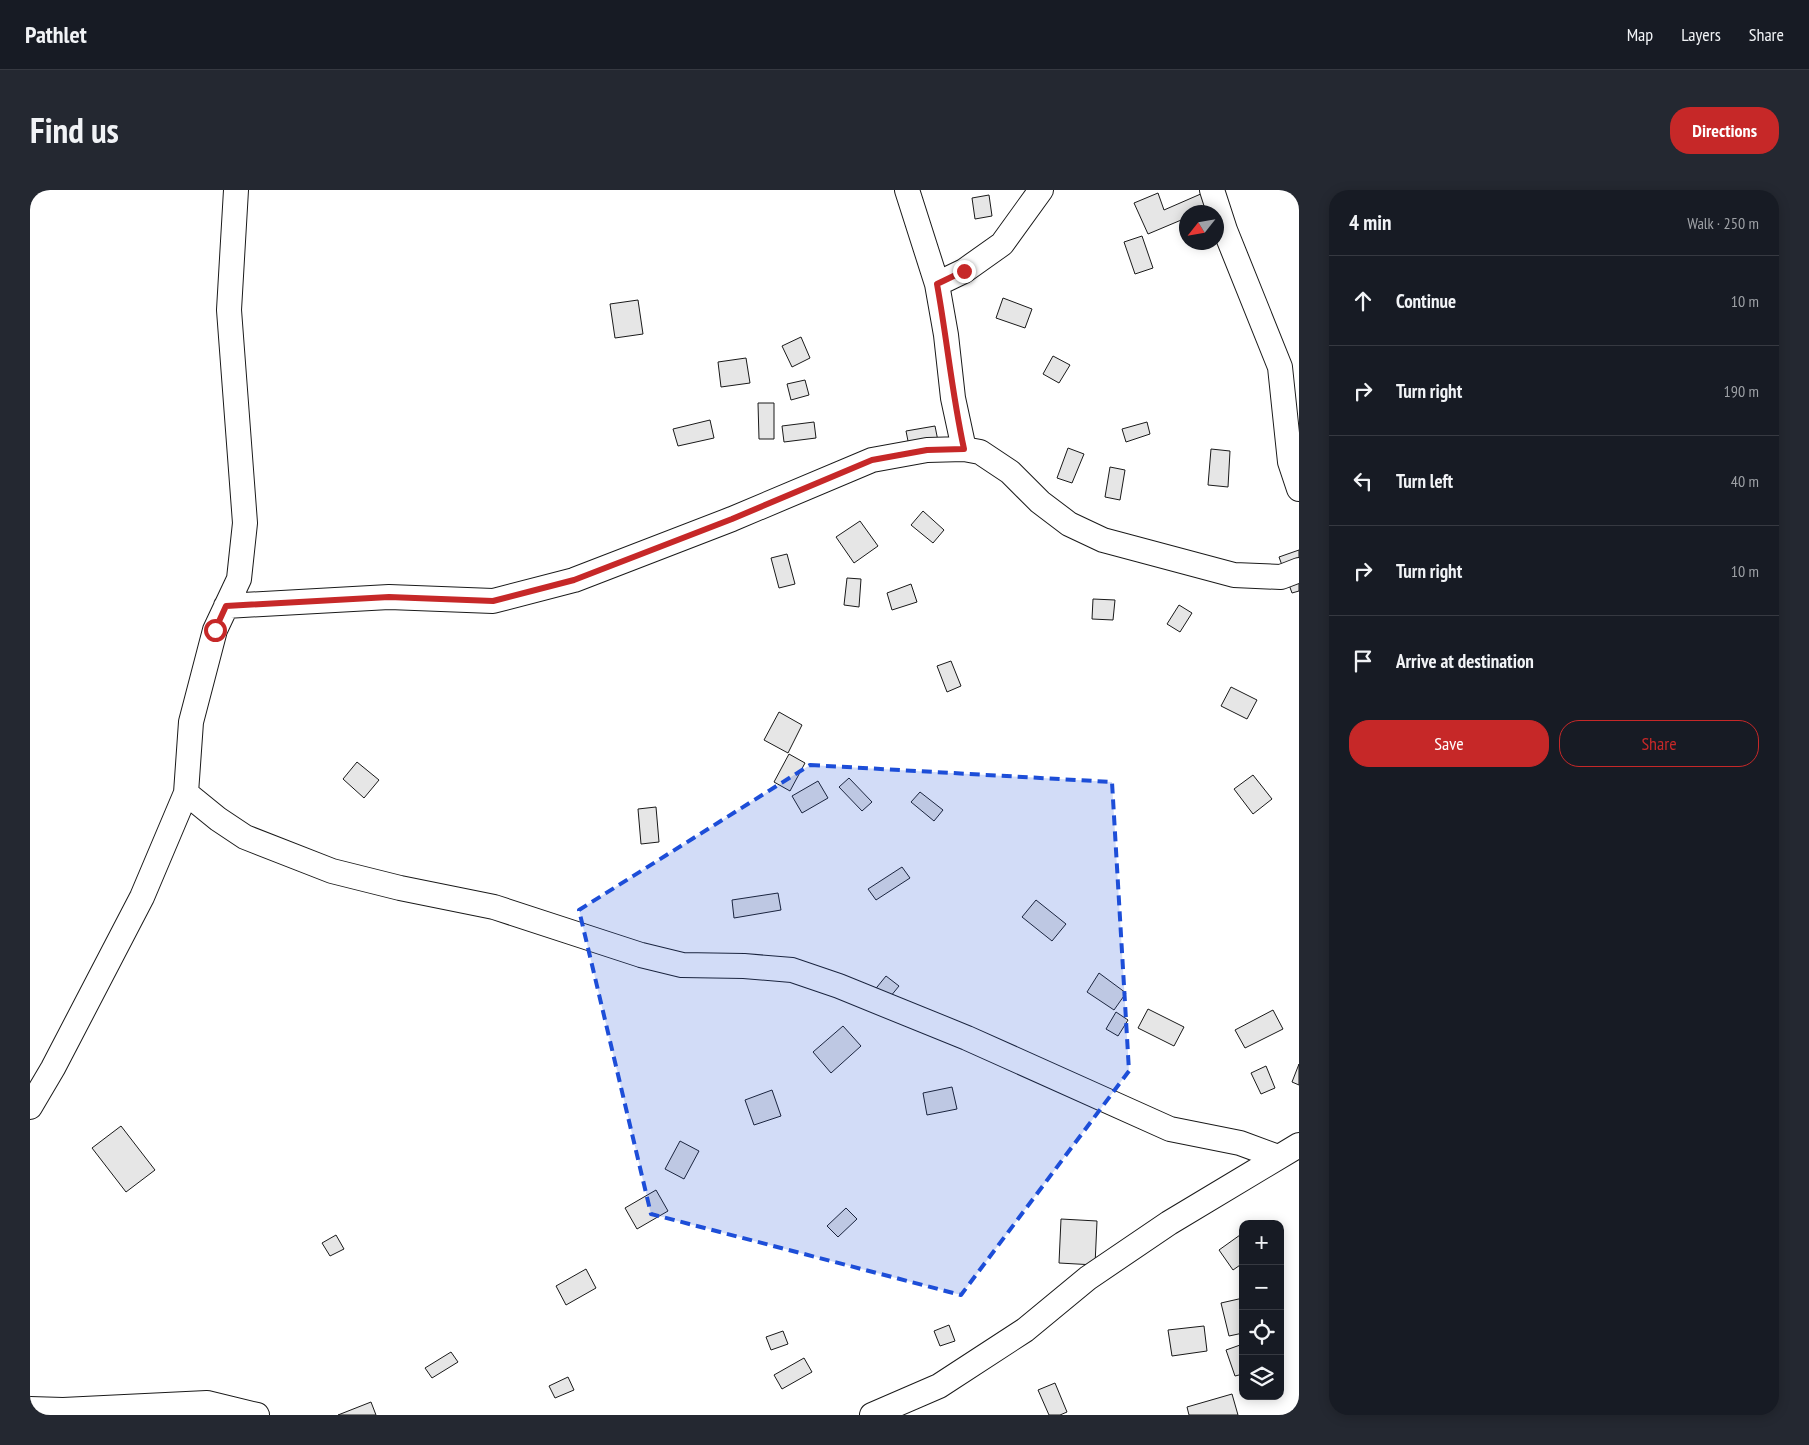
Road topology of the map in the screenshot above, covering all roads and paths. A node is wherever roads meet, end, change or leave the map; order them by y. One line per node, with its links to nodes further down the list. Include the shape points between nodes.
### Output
1 (236, 190): 9 (street, via 229,310 245,523 239,579)
2 (907, 190): 5 (street)
3 (1041, 190): 5 (street, via 1002,244 964,271)
4 (1212, 190): 7 (street, via 1224,230 1280,366 1290,462)
5 (937, 284): 6 (street, via 953,398)
6 (964, 449): 8 (street, via 980,452 1010,472 1040,502 1069,524 1103,540 1234,575 1281,577); 9 (street, via 927,450 872,460 583,577 493,601 389,597)
7 (1299, 489)
8 (1299, 570)
9 (226, 606): 10 (street, via 215,630 191,722)
10 (186, 793): 11 (street, via 142,897); 13 (street, via 218,820 245,837 332,870 494,907 641,955 682,965 792,970 967,1038 1170,1129 1240,1143)
11 (30, 1107)
12 (1299, 1145): 13 (street)
13 (1278, 1157): 16 (street, via 1169,1223 1088,1278 1025,1330 939,1386)
14 (30, 1409): 15 (street, via 207,1403)
15 (257, 1415)
16 (872, 1415)

